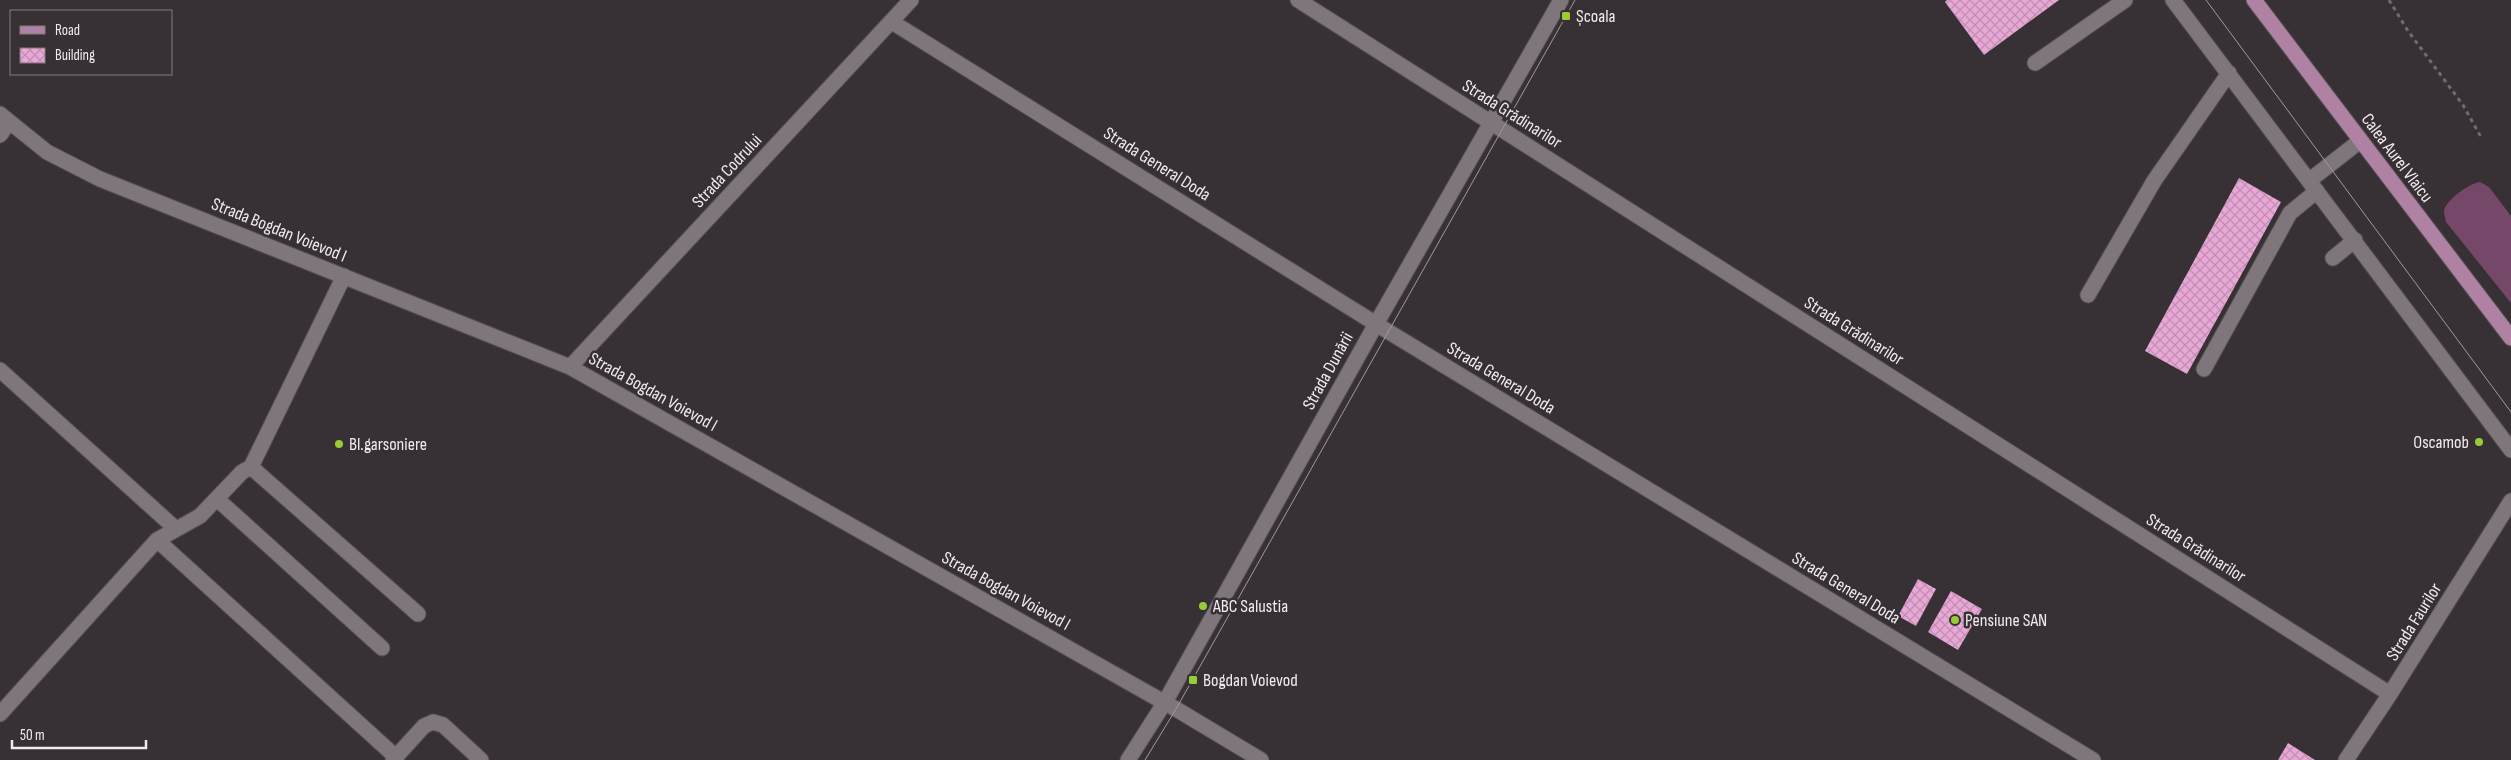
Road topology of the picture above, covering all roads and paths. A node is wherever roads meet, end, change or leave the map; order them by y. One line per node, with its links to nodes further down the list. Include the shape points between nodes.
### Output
1 (911, 0): 8 (street, Strada Codrului)
2 (1298, 0): 12 (street, Strada Grădinarilor)
3 (1561, 0): 12 (street, Strada Dunării)
4 (2125, 0): 9 (street)
5 (2173, 0): 10 (street)
6 (2254, 0): 15 (main road, Calea Aurel Vlaicu)
7 (2389, 0): 14 (path, via 2463,105)
8 (892, 22): 21 (street, Strada General Doda); 23 (street, Strada Codrului)
9 (2035, 64)
10 (2229, 73): 16 (street); 20 (street, via 2154,181)
11 (5, 118): 13 (street); 19 (street, Strada Bogdan Voievod I, via 46,152 72,166)
12 (1490, 123): 21 (street, Strada Dunării); 34 (street, Strada Grădinarilor)
13 (0, 135)
14 (2480, 136)
15 (2360, 140): 16 (street); 22 (main road, Calea Aurel Vlaicu)
16 (2313, 185): 17 (street); 24 (street, via 2290,213)
17 (2355, 240): 18 (street); 26 (street)
18 (2333, 258)
19 (344, 276): 23 (street, Strada Bogdan Voievod I); 27 (street)
20 (2088, 296)
21 (1376, 324): 35 (street, Strada Dunării); 41 (street, Strada General Doda)
22 (2511, 338)
23 (570, 366): 35 (street, Strada Bogdan Voievod I)
24 (2204, 368)
25 (0, 370): 30 (street)
26 (2511, 450)
27 (246, 470): 28 (street); 32 (street)
28 (217, 499): 30 (street, via 200,516); 33 (street)
29 (2511, 501): 34 (street, Strada Faurilor)
30 (176, 529): 31 (street)
31 (157, 540): 36 (street); 37 (street)
32 (418, 614)
33 (382, 648)
34 (2390, 694): 42 (street, Strada Faurilor)
35 (1165, 702): 39 (street, Strada Dunării); 40 (street, Strada Bogdan Voievod I)
36 (0, 714)
37 (394, 758): 38 (street, via 424,726 433,722 443,725)
38 (481, 760)
39 (1128, 760)
40 (1261, 760)
41 (2093, 760)
42 (2346, 760)

